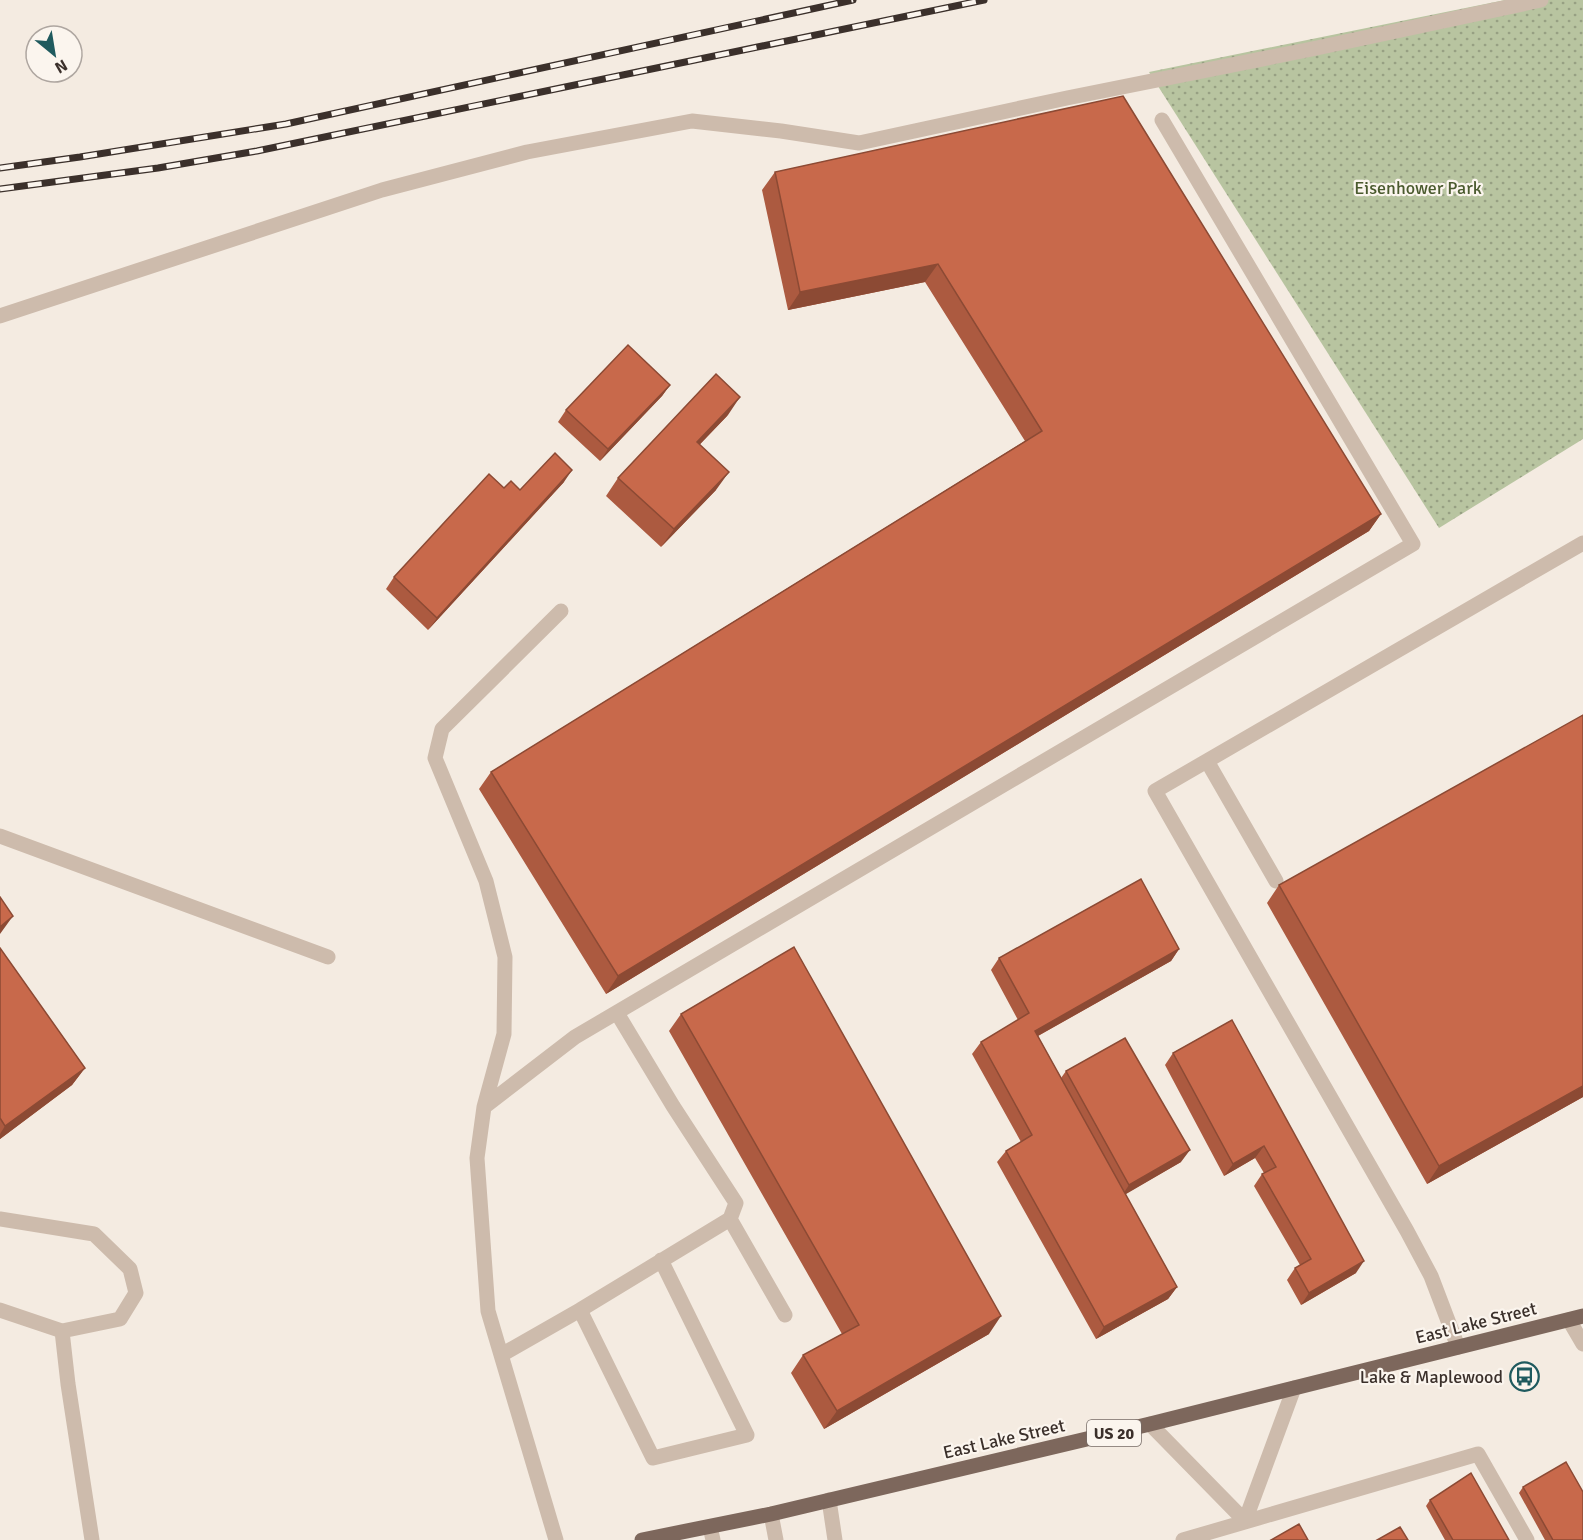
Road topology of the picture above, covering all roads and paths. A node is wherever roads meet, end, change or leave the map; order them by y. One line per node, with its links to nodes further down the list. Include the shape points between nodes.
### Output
1 (1541, 0): 3 (street, via 859,143 692,121 527,152 382,190)
2 (1161, 120): 10 (street, via 1413,544)
3 (0, 316)
4 (1583, 543): 6 (street)
5 (561, 611): 11 (street, via 442,729 435,758 486,880 505,957 504,1034)
6 (1207, 761): 8 (street); 21 (street, via 1155,791 1412,1240 1431,1276)
7 (0, 836): 9 (street)
8 (1276, 881)
9 (328, 957)
10 (617, 1013): 11 (street, via 575,1037); 13 (street, via 735,1203)
11 (484, 1107): 22 (street, via 477,1158 488,1311)
12 (0, 1219): 19 (street, via 94,1234 129,1269 136,1293 120,1319)
13 (730, 1219): 14 (street); 17 (street)
14 (661, 1260): 16 (street); 16 (street, via 747,1435 652,1458)
15 (0, 1310): 19 (street)
16 (580, 1310): 22 (street)
17 (785, 1314)
18 (1576, 1318): 20 (street); 21 (main road, East Lake Street / US 20)
19 (62, 1331): 29 (street)
20 (1583, 1344)
21 (1458, 1347): 23 (main road, East Lake Street / US 20)
22 (501, 1355): 30 (street)
23 (1294, 1388): 24 (main road, East Lake Street / US 20); 27 (street)
24 (1150, 1424): 25 (main road, East Lake Street / US 20); 27 (street)
25 (829, 1500): 26 (main road, East Lake Street / US 20); 33 (street)
26 (771, 1514): 28 (main road, East Lake Street / US 20); 32 (street)
27 (1245, 1521): 34 (street); 35 (street, via 1478,1454)
28 (711, 1533): 31 (main road, East Lake Street / US 20)
29 (92, 1540)
30 (555, 1540)
31 (642, 1540)
32 (776, 1540)
33 (835, 1540)
34 (1183, 1540)
35 (1527, 1540)

